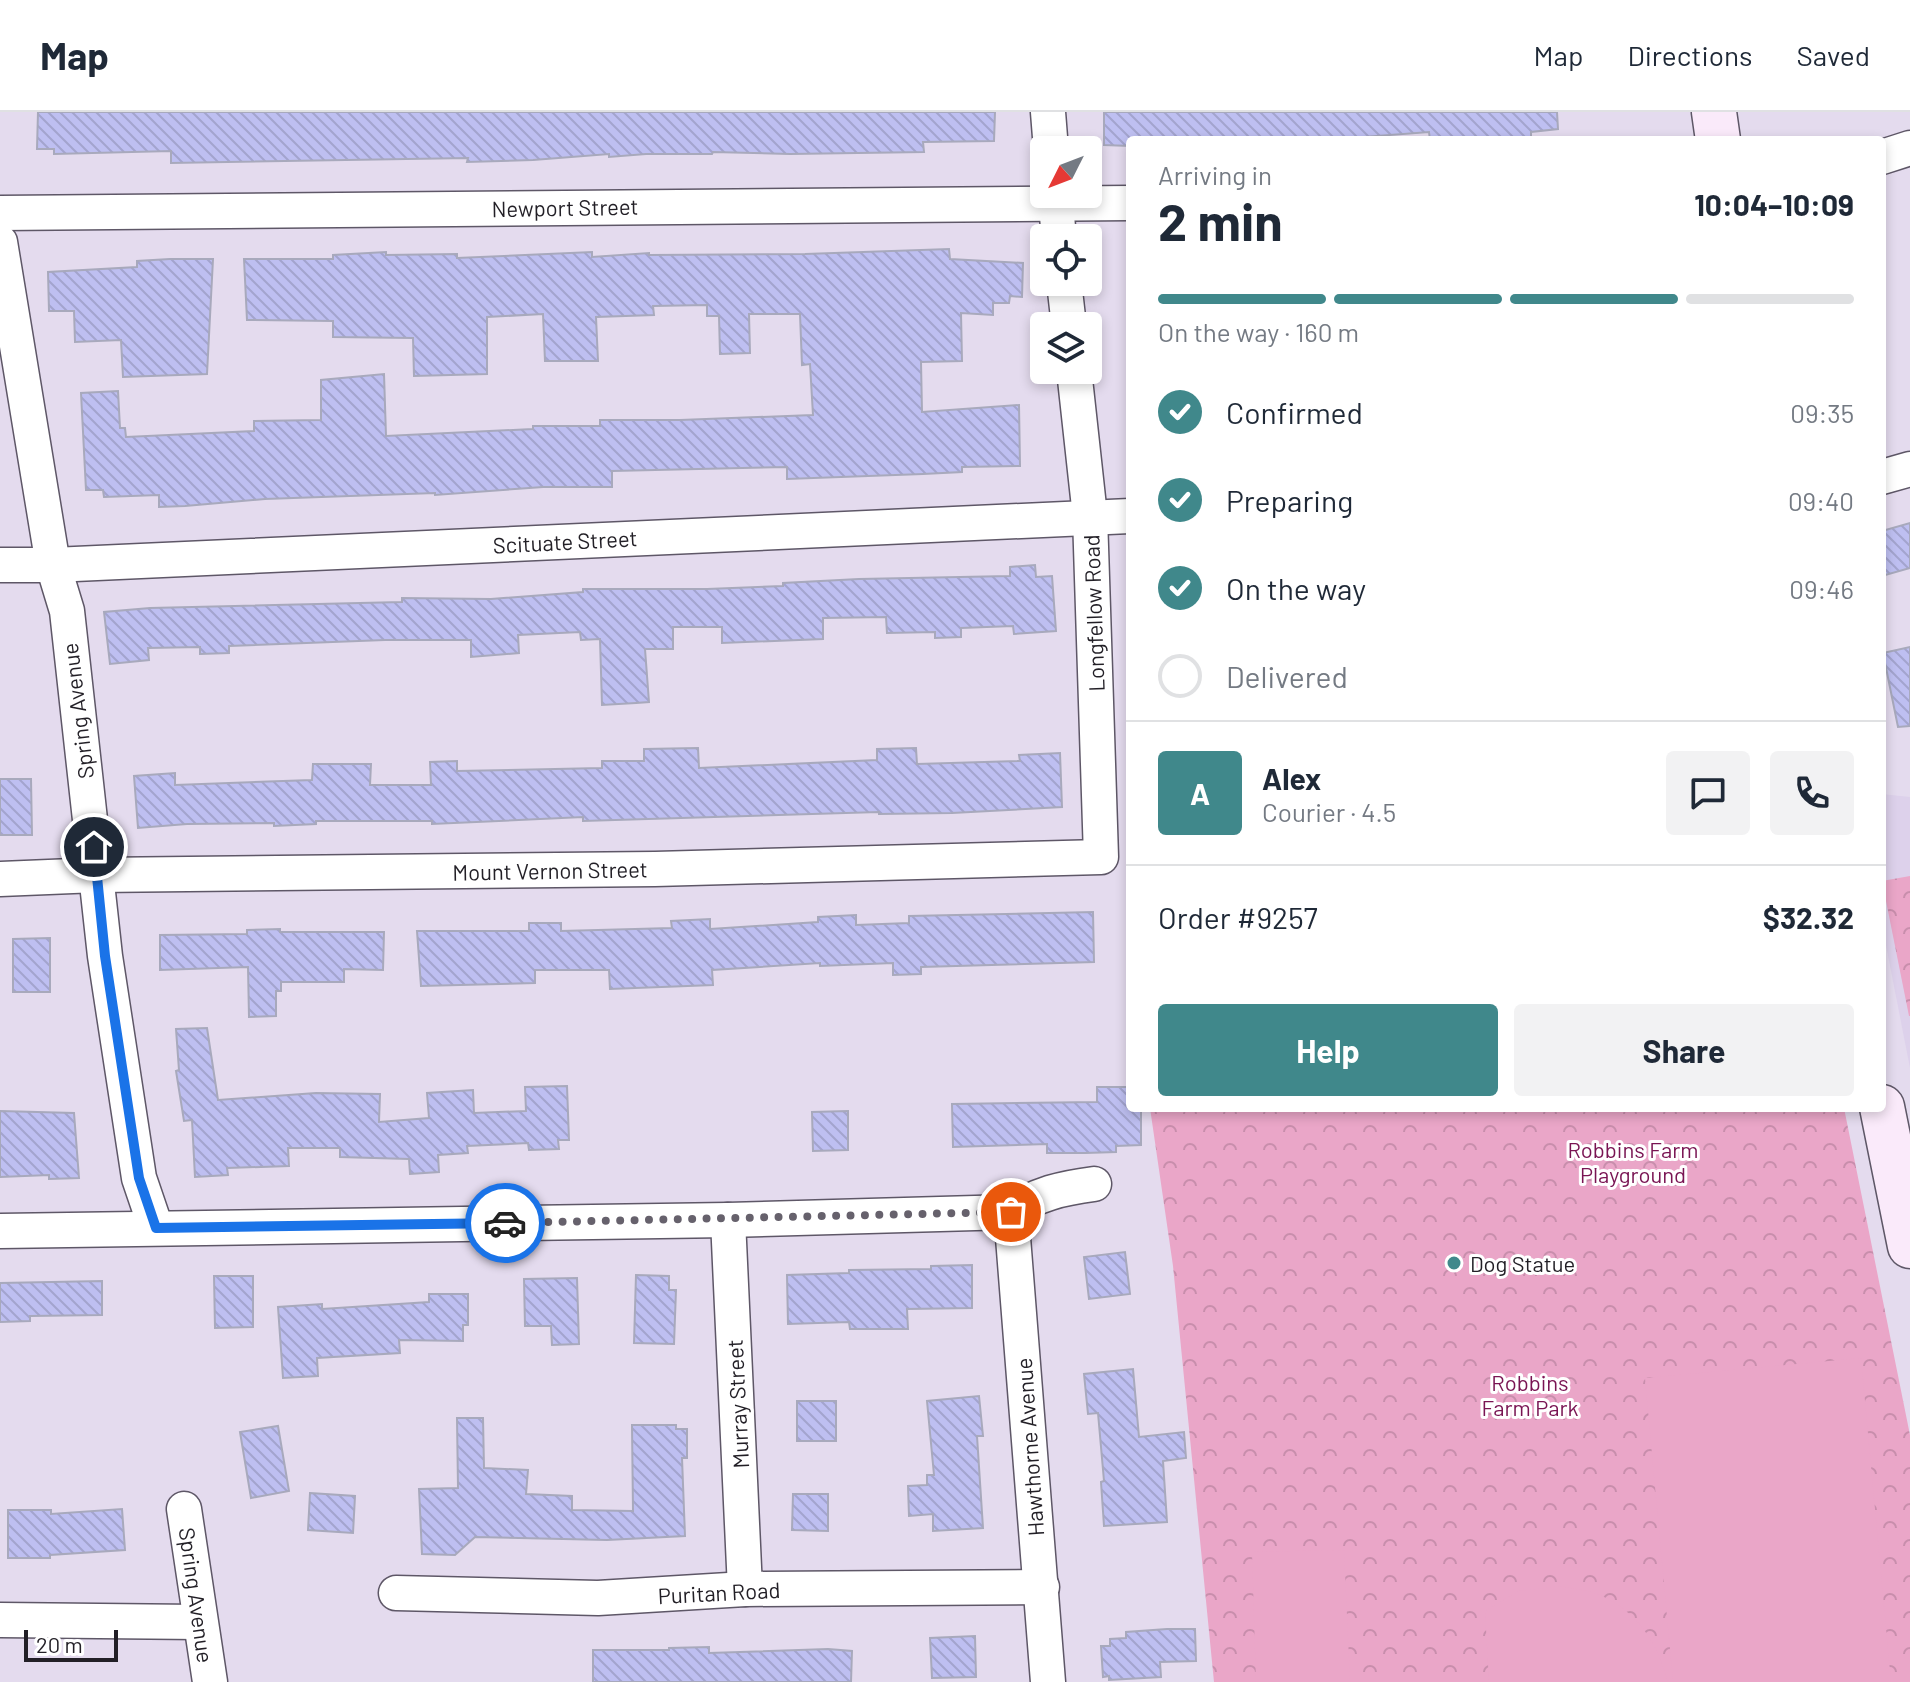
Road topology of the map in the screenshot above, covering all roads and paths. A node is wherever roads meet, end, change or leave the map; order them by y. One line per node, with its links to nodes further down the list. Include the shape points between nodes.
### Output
1 (1048, 112): 3 (street)
2 (1714, 112): 4 (street)
3 (1050, 136)
4 (1717, 136)
5 (1910, 148): 6 (street)
6 (1886, 156)
7 (1030, 198): 10 (street, Newport Street)
8 (1102, 201): 9 (street, Newport Street)
9 (1126, 203)
10 (0, 213)
11 (0, 242): 18 (street, Spring Avenue)
12 (1076, 384): 15 (street, Longfellow Road)
13 (1910, 469): 14 (street)
14 (1886, 476)
15 (1090, 516): 16 (street, Scituate Street); 18 (street, Scituate Street); 19 (street, Longfellow Road)
16 (1126, 516)
17 (0, 565): 18 (street, Scituate Street)
18 (53, 565): 20 (street, Spring Avenue, via 67,611)
19 (1101, 857): 20 (street, Mount Vernon Street, via 655,869)
20 (97, 875): 21 (street, Mount Vernon Street); 26 (street, Spring Avenue, via 139,1178)
21 (0, 879)
22 (1883, 1112): 28 (street)
23 (1094, 1184): 24 (street, via 1053,1191)
24 (1011, 1212): 25 (street); 30 (street, Hawthorne Avenue)
25 (728, 1220): 26 (street); 31 (street, Murray Street)
26 (156, 1228): 27 (street)
27 (0, 1231)
28 (1910, 1246)
29 (184, 1509): 34 (street, Spring Avenue)
30 (1042, 1587): 31 (street, Puritan Road); 36 (street, Hawthorne Avenue)
31 (745, 1589): 32 (street, Puritan Road, via 598,1598)
32 (396, 1593)
33 (0, 1620): 34 (street)
34 (199, 1622): 35 (street, Spring Avenue)
35 (210, 1682)
36 (1048, 1682)

